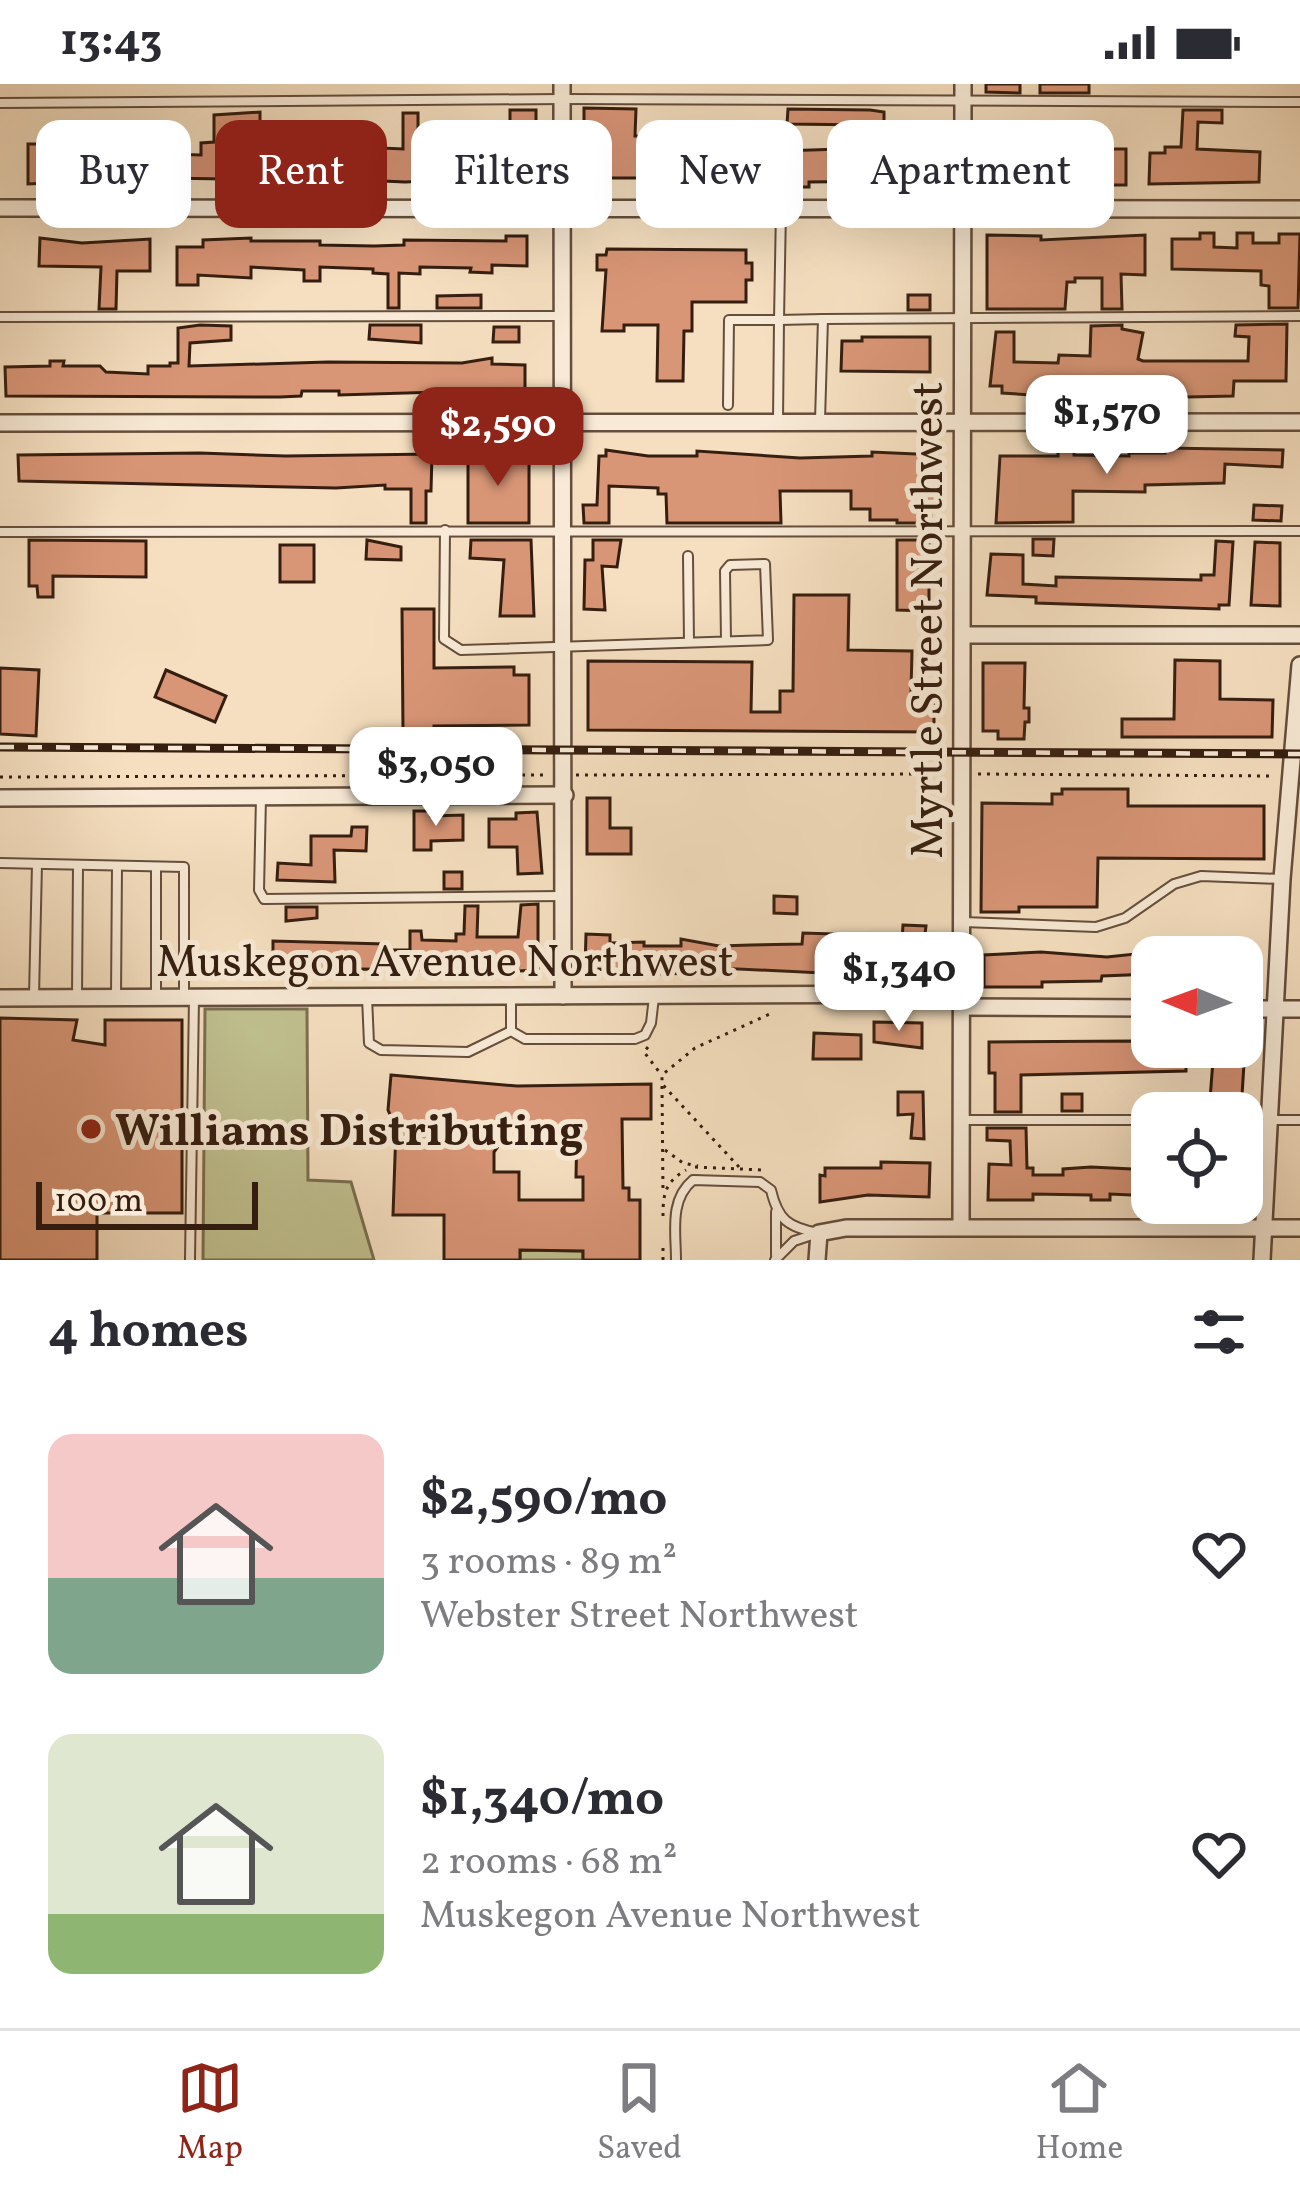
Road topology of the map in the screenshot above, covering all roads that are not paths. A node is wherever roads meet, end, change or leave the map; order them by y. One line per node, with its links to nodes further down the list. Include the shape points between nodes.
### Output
1 (562, 92): 2 (lane); 4 (lane)
2 (963, 93): 3 (lane)
3 (1300, 102)
4 (0, 104)
5 (0, 208): 6 (street)
6 (411, 208)
7 (1300, 208): 8 (street)
8 (1114, 209)
9 (561, 228): 12 (street)
10 (781, 228): 17 (lane)
11 (964, 228): 15 (street, Myrtle Street Northwest)
12 (562, 316): 14 (lane); 24 (street)
13 (1300, 316): 15 (lane)
14 (0, 317)
15 (963, 317): 16 (lane); 21 (street, Myrtle Street Northwest)
16 (824, 319): 17 (lane); 20 (lane)
17 (779, 320): 18 (lane, via 729,320); 19 (lane)
18 (728, 405)
19 (778, 422): 20 (street); 24 (street)
20 (820, 422): 21 (street)
21 (963, 422): 22 (street); 27 (street, Myrtle Street Northwest)
22 (1300, 422)
23 (0, 423): 24 (street)
24 (562, 423): 26 (street)
25 (446, 530): 26 (lane); 29 (lane); 35 (lane, via 444,639 461,650)
26 (561, 530): 27 (lane); 35 (street)
27 (963, 530): 28 (lane); 31 (street, Myrtle Street Northwest)
28 (1300, 531)
29 (0, 532)
30 (688, 556): 34 (lane)
31 (963, 635): 32 (street); 48 (street, Myrtle Street Northwest)
32 (1300, 635)
33 (726, 641): 33 (lane, via 725,571 765,564 768,640); 34 (lane)
34 (689, 642): 35 (lane)
35 (562, 646): 37 (street)
36 (1300, 665): 40 (street)
37 (565, 795): 38 (street); 47 (street)
38 (261, 797): 39 (street); 47 (lane, via 264,899)
39 (0, 798)
40 (1294, 812): 46 (street)
41 (0, 863): 42 (lane)
42 (37, 864): 43 (lane); 55 (lane)
43 (78, 865): 44 (lane); 56 (lane)
44 (117, 866): 45 (lane); 57 (lane)
45 (157, 867): 52 (lane, via 184,867); 58 (lane)
46 (1282, 879): 48 (lane, via 1201,876 1096,927); 62 (street)
47 (565, 896): 51 (street)
48 (962, 922): 59 (street, Myrtle Street Northwest)
49 (654, 995): 51 (street, Muskegon Avenue Northwest); 59 (street, Muskegon Avenue Northwest); 64 (lane, via 651,1023 634,1039 524,1039)
50 (511, 996): 51 (street, Muskegon Avenue Northwest); 53 (street, Muskegon Avenue Northwest); 64 (lane)
51 (563, 996)
52 (189, 997): 53 (street, Muskegon Avenue Northwest); 58 (street, Muskegon Avenue Northwest); 76 (lane)
53 (367, 997): 64 (lane, via 369,1043 381,1050 468,1052)
54 (0, 998): 55 (street, Muskegon Avenue Northwest)
55 (34, 998): 56 (street, Muskegon Avenue Northwest)
56 (77, 998): 57 (street, Muskegon Avenue Northwest)
57 (116, 998): 58 (street, Muskegon Avenue Northwest)
58 (156, 998)
59 (962, 1000): 60 (street, Muskegon Avenue Northwest); 65 (street, Myrtle Street Northwest)
60 (1131, 1007)
61 (1263, 1009): 62 (street)
62 (1275, 1009): 63 (street); 68 (street)
63 (1300, 1009)
64 (511, 1031)
65 (963, 1120): 66 (lane); 71 (street, Myrtle Street Northwest)
66 (1131, 1120)
67 (1263, 1120): 68 (lane)
68 (1269, 1120): 69 (lane); 72 (street)
69 (1300, 1120)
70 (776, 1213): 74 (lane); 75 (lane); 77 (lane, via 771,1190 760,1182 693,1180 676,1204)
71 (962, 1228): 72 (street); 74 (street)
72 (1264, 1228): 73 (street); 79 (street)
73 (1300, 1228)
74 (820, 1233): 75 (lane); 78 (street)
75 (776, 1258)
76 (190, 1260)
77 (676, 1260)
78 (818, 1260)
79 (1262, 1260)

